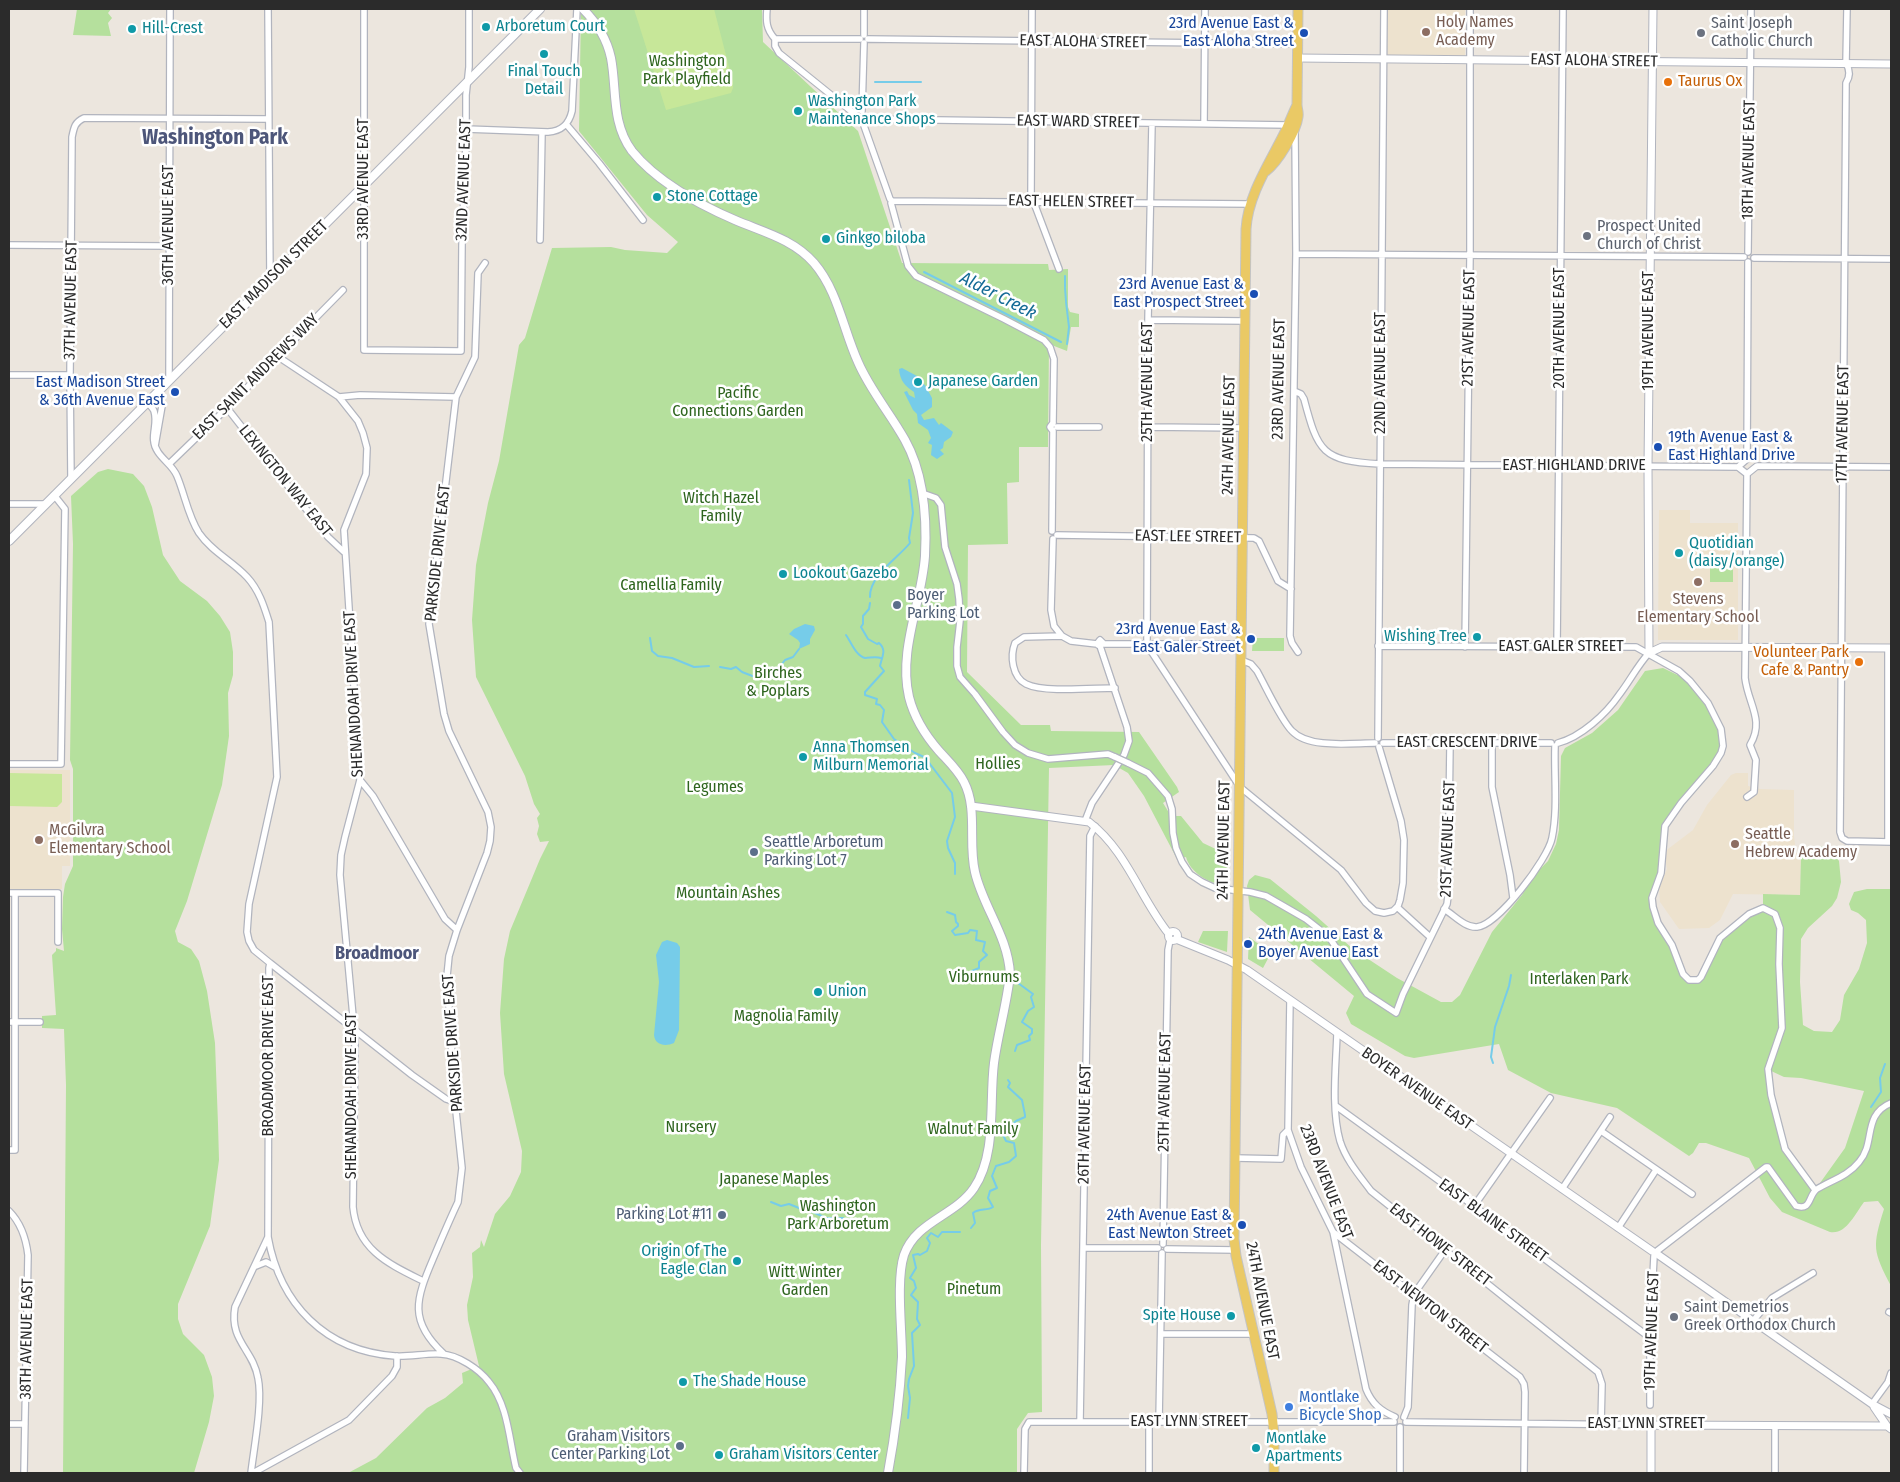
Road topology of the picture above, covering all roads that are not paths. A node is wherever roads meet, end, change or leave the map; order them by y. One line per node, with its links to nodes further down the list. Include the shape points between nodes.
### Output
1 (170, 9): 35 (street, 36TH AVENUE EAST)
2 (268, 9): 36 (street)
3 (364, 9): 45 (street, 33RD AVENUE EAST)
4 (469, 9): 32 (street, 32ND AVENUE EAST)
5 (540, 9): 32 (main road, EAST MADISON STREET)
6 (577, 9): 39 (street, via 572,111)
7 (583, 9): 95 (main road, via 597,26 608,48 616,115 626,142 637,157 698,202 796,247 822,273 862,371 912,454)
8 (767, 9): 19 (street, via 766,22)
9 (864, 9): 20 (street)
10 (1032, 9): 21 (street)
11 (1205, 9): 22 (street)
12 (1298, 9): 23 (main road, 23RD AVENUE EAST)
13 (1384, 9): 25 (street, 22ND AVENUE EAST)
14 (1470, 9): 26 (street, 21ST AVENUE EAST)
15 (1563, 9): 27 (street, 20TH AVENUE EAST)
16 (1653, 9): 28 (street, 19TH AVENUE EAST)
17 (1751, 9): 29 (street, 18TH AVENUE EAST)
18 (1847, 9): 30 (street, 17TH AVENUE EAST)
19 (775, 39): 20 (street, EAST ALOHA STREET); 34 (street, via 779,53)
20 (864, 39): 21 (street, EAST ALOHA STREET); 33 (street)
21 (1031, 41): 22 (street, EAST ALOHA STREET); 38 (street)
22 (1205, 44): 23 (street, EAST ALOHA STREET); 41 (street)
23 (1297, 44): 24 (main road, 23RD AVENUE EAST)
24 (1297, 58): 25 (street, EAST ALOHA STREET); 42 (main road, 23RD AVENUE EAST, via 1297,105)
25 (1384, 59): 26 (street, EAST ALOHA STREET); 56 (street, 22ND AVENUE EAST)
26 (1470, 60): 27 (street, EAST ALOHA STREET); 57 (street, 21ST AVENUE EAST)
27 (1563, 61): 28 (street, EAST ALOHA STREET); 58 (street, 20TH AVENUE EAST)
28 (1652, 62): 29 (street, EAST ALOHA STREET); 60 (street, 19TH AVENUE EAST)
29 (1750, 62): 30 (street, EAST ALOHA STREET); 59 (street, 18TH AVENUE EAST)
30 (1846, 64): 31 (street, EAST ALOHA STREET); 61 (street, 17TH AVENUE EAST, via 1849,78 1846,83)
31 (1891, 64)
32 (467, 82): 43 (street, 32ND AVENUE EAST); 45 (main road, EAST MADISON STREET)
33 (862, 111): 34 (street); 37 (street, via 866,114)
34 (856, 115): 37 (street, via 857,121)
35 (169, 118): 36 (street); 53 (street, 37TH AVENUE EAST, via 84,118 77,122 72,137); 54 (street, 36TH AVENUE EAST)
36 (268, 119): 65 (street)
37 (865, 121): 38 (street, EAST WARD STREET); 46 (street)
38 (1031, 121): 40 (street, EAST WARD STREET); 47 (street, via 1031,195)
39 (566, 124): 44 (street, via 555,131); 50 (street)
40 (1152, 124): 41 (street, EAST WARD STREET); 48 (street, 25TH AVENUE EAST)
41 (1204, 124): 42 (street, EAST WARD STREET)
42 (1291, 127): 49 (main road, 24TH AVENUE EAST, via 1267,163); 55 (street, 23RD AVENUE EAST)
43 (466, 129): 44 (street); 69 (street, 32ND AVENUE EAST, via 461,350)
44 (542, 132): 51 (street)
45 (365, 184): 65 (main road, EAST MADISON STREET); 69 (street, 33RD AVENUE EAST)
46 (891, 201): 47 (street, EAST HELEN STREET); 80 (street, via 912,272 924,281 1044,340 1050,347 1054,359)
47 (1034, 201): 48 (street, EAST HELEN STREET); 64 (street)
48 (1150, 203): 49 (street, EAST HELEN STREET); 67 (street, 25TH AVENUE EAST)
49 (1250, 204): 68 (main road, 24TH AVENUE EAST, via 1246,229)
50 (643, 220)
51 (540, 240)
52 (9, 245): 53 (street)
53 (72, 246): 54 (street); 72 (street, 37TH AVENUE EAST)
54 (168, 246): 73 (street, 36TH AVENUE EAST)
55 (1296, 254): 56 (street); 74 (street, 23RD AVENUE EAST)
56 (1381, 255): 57 (street); 86 (street, 22ND AVENUE EAST)
57 (1470, 256): 58 (street); 87 (street, 21ST AVENUE EAST)
58 (1561, 256): 60 (street); 88 (street, 20TH AVENUE EAST)
59 (1748, 257): 60 (street); 61 (street); 90 (street, 18TH AVENUE EAST, via 1747,459)
60 (1650, 258): 89 (street, 19TH AVENUE EAST)
61 (1844, 258): 62 (street); 91 (street, 17TH AVENUE EAST)
62 (1891, 259)
63 (485, 263): 77 (street, PARKSIDE DRIVE EAST, via 478,273 475,357)
64 (1059, 269)
65 (270, 279): 73 (main road, EAST MADISON STREET)
66 (343, 290): 70 (street, EAST SAINT ANDREWS WAY)
67 (1148, 320): 68 (street); 82 (street, 25TH AVENUE EAST)
68 (1245, 321): 83 (main road, 24TH AVENUE EAST)
69 (364, 350)
70 (277, 356): 76 (street, SHENANDOAH DRIVE EAST); 79 (street, EAST SAINT ANDREWS WAY)
71 (9, 375): 72 (street)
72 (70, 375): 94 (street, 37TH AVENUE EAST)
73 (168, 381): 75 (main road, EAST MADISON STREET)
74 (1294, 391): 86 (street, EAST HIGHLAND DRIVE, via 1304,399 1323,449 1338,458); 104 (street, 23RD AVENUE EAST)
75 (155, 394): 78 (main road, EAST MADISON STREET); 84 (street, via 162,406)
76 (339, 397): 77 (street); 103 (street, SHENANDOAH DRIVE EAST, via 358,420 368,455 363,483 344,530)
77 (456, 397): 136 (street, PARKSIDE DRIVE EAST, via 429,624 449,731 484,802 491,828 487,853)
78 (148, 402): 84 (street, via 154,411 152,440); 94 (main road, EAST MADISON STREET)
79 (227, 408): 85 (street, EAST SAINT ANDREWS WAY); 103 (street, LEXINGTON WAY EAST, via 328,537)
80 (1055, 427): 81 (street); 99 (street)
81 (1100, 427)
82 (1148, 428): 83 (street); 100 (street, 25TH AVENUE EAST)
83 (1244, 428): 101 (main road, 24TH AVENUE EAST)
84 (155, 446): 85 (street, BROADMOOR DRIVE EAST)
85 (169, 464): 140 (street, BROADMOOR DRIVE EAST, via 177,476 191,520 200,535 254,586 269,622 276,777 249,904 247,932 254,950)
86 (1380, 464): 87 (street, EAST HIGHLAND DRIVE); 109 (street, 22ND AVENUE EAST)
87 (1467, 465): 88 (street, EAST HIGHLAND DRIVE); 110 (street, 21ST AVENUE EAST)
88 (1559, 466): 89 (street, EAST HIGHLAND DRIVE); 111 (street, 20TH AVENUE EAST)
89 (1648, 466): 90 (street, EAST HIGHLAND DRIVE); 116 (street, 19TH AVENUE EAST)
90 (1738, 466): 93 (street)
91 (1842, 467): 92 (street); 93 (street, via 1757,466); 113 (street, 17TH AVENUE EAST)
92 (1891, 467)
93 (1747, 474): 112 (street)
94 (70, 479): 96 (main road, EAST MADISON STREET)
95 (922, 492): 127 (main road, via 925,558 907,655 907,686 920,725 960,775 968,790); 131 (street, bridge, via 936,498 941,505 945,547 957,584 960,621 956,666 960,677 1003,732 1028,753 1048,759 1108,754 1148,772 1168,796 1176,848 1188,871 1210,886)
96 (54, 495): 98 (main road, EAST MADISON STREET); 123 (street, via 64,509 61,764)
97 (9, 504): 98 (street)
98 (45, 504): 102 (main road, EAST MADISON STREET)
99 (1054, 535): 100 (street, EAST LEE STREET); 105 (street, via 1050,610 1054,626)
100 (1146, 536): 101 (street, EAST LEE STREET); 107 (street, 25TH AVENUE EAST)
101 (1243, 538): 104 (street, EAST LEE STREET, via 1259,541 1278,581); 108 (main road, 24TH AVENUE EAST)
102 (9, 540)
103 (344, 552): 124 (street, SHENANDOAH DRIVE EAST)
104 (1291, 589): 115 (street, 23RD AVENUE EAST, via 1290,636)
105 (1062, 636): 106 (street, via 1071,641); 118 (street, via 1024,637 1015,643 1013,666 1024,683 1047,688)
106 (1100, 644): 107 (street); 118 (street)
107 (1148, 644): 108 (street); 125 (street)
108 (1242, 644): 117 (main road, 24TH AVENUE EAST)
109 (1378, 646): 110 (street, EAST GALER STREET); 119 (street, 22ND AVENUE EAST)
110 (1465, 647): 111 (street, EAST GALER STREET)
111 (1557, 647): 116 (street, EAST GALER STREET, via 1636,647)
112 (1745, 648): 113 (street, EAST GALER STREET); 116 (street, EAST GALER STREET, via 1662,648); 126 (street, via 1746,686 1757,731 1750,745 1756,760 1754,792)
113 (1841, 648): 114 (street, EAST GALER STREET); 130 (street, 17TH AVENUE EAST, via 1840,832 1844,840)
114 (1890, 648): 130 (street)
115 (1298, 652)
116 (1649, 653): 122 (street, EAST CRESCENT DRIVE, via 1607,709 1575,736); 159 (street, via 1690,680 1708,703 1723,738 1718,760 1665,826 1661,873 1652,898 1655,915 1683,974 1694,981 1705,971 1720,938 1738,923 1763,908 1775,914 1780,928 1782,1021 1780,1038 1768,1070 1771,1095 1785,1149)
117 (1241, 660): 119 (street, EAST CRESCENT DRIVE, via 1254,666 1285,721 1299,736 1318,743); 125 (main road, 24TH AVENUE EAST)
118 (1114, 688): 128 (street, via 1128,732 1128,746 1092,803)
119 (1379, 742): 121 (street, EAST CRESCENT DRIVE); 134 (street, 22ND AVENUE EAST, via 1404,840 1403,884)
120 (1492, 743): 121 (street, EAST CRESCENT DRIVE); 122 (street, EAST CRESCENT DRIVE); 133 (street, via 1492,787)
121 (1450, 744): 135 (street, 21ST AVENUE EAST, via 1448,896)
122 (1555, 744): 133 (street, via 1552,840 1543,861)
123 (9, 764)
124 (360, 780): 136 (street, via 374,798 445,919); 145 (street, SHENANDOAH DRIVE EAST, via 345,837 340,875)
125 (1240, 787): 131 (main road, 24TH AVENUE EAST); 134 (street, via 1341,870 1375,911 1384,913)
126 (1747, 797)
127 (971, 806): 128 (street); 203 (main road, via 975,872 1000,934 1009,968 992,1078 988,1152 984,1170 973,1190 920,1230 904,1256 899,1399)
128 (1085, 821): 129 (street)
129 (1094, 826): 137 (street, via 1118,852); 166 (street, 26TH AVENUE EAST, via 1090,836)
130 (1889, 842)
131 (1239, 891): 138 (street, 21ST AVENUE EAST, via 1271,898 1316,926 1329,937 1364,990 1396,1013); 141 (main road, 24TH AVENUE EAST)
132 (12, 893): 139 (street, via 58,893); 143 (street)
133 (1513, 898): 135 (street, via 1496,918 1479,927 1464,923)
134 (1397, 907): 138 (street)
135 (1444, 909): 138 (street, 21ST AVENUE EAST)
136 (457, 930): 148 (street, PARKSIDE DRIVE EAST, via 449,956 448,976)
137 (1172, 938): 141 (street, BOYER AVENUE EAST); 167 (street, 25TH AVENUE EAST, via 1168,950)
138 (1430, 938)
139 (58, 942)
140 (270, 963): 145 (street); 165 (street, BROADMOOR DRIVE EAST)
141 (1237, 964): 142 (street, BOYER AVENUE EAST); 156 (main road, 24TH AVENUE EAST)
142 (1290, 1000): 146 (street, BOYER AVENUE EAST); 152 (street, 23RD AVENUE EAST)
143 (12, 1022): 144 (street); 154 (street)
144 (40, 1022)
145 (354, 1028): 148 (street, via 412,1075); 174 (street, SHENANDOAH DRIVE EAST, via 354,1217 371,1250)
146 (1337, 1033): 150 (street, EAST HOWE STREET); 155 (street, BOYER AVENUE EAST)
147 (1550, 1098): 155 (street)
148 (455, 1102): 174 (street, PARKSIDE DRIVE EAST, via 462,1159 461,1188 458,1202)
149 (1891, 1103): 159 (street, via 1872,1122 1860,1161 1844,1176)
150 (1336, 1106): 161 (street, EAST BLAINE STREET); 169 (street, EAST HOWE STREET, via 1341,1143 1354,1168 1371,1190)
151 (1610, 1117): 153 (street)
152 (1288, 1130): 156 (street, via 1283,1135 1281,1159); 164 (street, 23RD AVENUE EAST, via 1301,1168)
153 (1601, 1131): 157 (street); 158 (street)
154 (12, 1150)
155 (1511, 1154): 158 (street, BOYER AVENUE EAST); 161 (street)
156 (1235, 1158): 168 (main road, 24TH AVENUE EAST)
157 (1656, 1170): 160 (street); 163 (street)
158 (1562, 1190): 163 (street, BOYER AVENUE EAST)
159 (1815, 1190): 170 (street, 19TH AVENUE EAST, via 1807,1206 1796,1206 1768,1167)
160 (1692, 1194)
161 (1474, 1206): 179 (street, EAST BLAINE STREET)
162 (9, 1211): 193 (street, 38TH AVENUE EAST, via 23,1231 28,1255)
163 (1618, 1228): 170 (street, BOYER AVENUE EAST)
164 (1333, 1232): 175 (street, EAST NEWTON STREET); 186 (street, 23RD AVENUE EAST, via 1366,1390 1374,1404)
165 (268, 1237): 171 (street, BROADMOOR DRIVE EAST); 172 (street)
166 (1084, 1248): 167 (street); 190 (street, 26TH AVENUE EAST)
167 (1163, 1248): 168 (street); 177 (street, 25TH AVENUE EAST)
168 (1235, 1250): 178 (main road, 24TH AVENUE EAST)
169 (1446, 1250): 175 (street); 195 (street, EAST HOWE STREET, via 1598,1372 1602,1384)
170 (1655, 1253): 176 (street, BOYER AVENUE EAST); 179 (street, 19TH AVENUE EAST)
171 (276, 1268): 172 (street, via 266,1262); 181 (street, BROADMOOR DRIVE EAST, via 296,1305 326,1333 355,1348)
172 (254, 1269): 201 (street, via 235,1307 233,1320 235,1332 254,1364 260,1392)
173 (1813, 1272): 176 (street, via 1772,1298)
174 (423, 1281): 180 (street, PARKSIDE DRIVE EAST, via 418,1306 420,1318 432,1343)
175 (1414, 1294): 187 (street); 194 (street, EAST NEWTON STREET, via 1520,1377 1524,1384)
176 (1753, 1321): 183 (street, BOYER AVENUE EAST)
177 (1161, 1334): 178 (street); 189 (street, 25TH AVENUE EAST)
178 (1254, 1334): 191 (main road, 24TH AVENUE EAST)
179 (1650, 1335): 184 (street, 19TH AVENUE EAST)
180 (444, 1354): 181 (street, BROADMOOR DRIVE EAST); 202 (street, BROADMOOR DRIVE EAST, via 471,1366 494,1389 502,1405 516,1468)
181 (398, 1356): 201 (street, via 392,1376 348,1420)
182 (1891, 1373): 183 (street)
183 (1872, 1404): 185 (street, BOYER AVENUE EAST); 199 (street, BOYER AVENUE EAST)
184 (1650, 1405)
185 (1891, 1415): 199 (street, via 1886,1418)
186 (1395, 1420): 187 (street, via 1399,1415); 191 (street, EAST LYNN STREET); 198 (street, via 1396,1426)
187 (1405, 1420): 194 (street, EAST LYNN STREET); 198 (street, via 1404,1426)
188 (1149, 1421): 189 (street, EAST LYNN STREET); 190 (street, EAST LYNN STREET); 205 (street)
189 (1159, 1421): 191 (street, EAST LYNN STREET)
190 (1080, 1422): 204 (street, EAST LYNN STREET, via 1029,1422 1024,1435)
191 (1273, 1422): 206 (main road, 24TH AVENUE EAST)
192 (9, 1424): 193 (street)
193 (25, 1424): 200 (street, 38TH AVENUE EAST)
194 (1524, 1424): 195 (street, EAST LYNN STREET); 208 (street)
195 (1602, 1424): 196 (street, EAST LYNN STREET)
196 (1651, 1425): 197 (street, EAST LYNN STREET); 209 (street)
197 (1775, 1426): 199 (street, EAST LYNN STREET); 210 (street)
198 (1400, 1427): 207 (street)
199 (1888, 1427)
200 (24, 1473)
201 (252, 1473)
202 (520, 1473)
203 (888, 1473)
204 (1024, 1473)
205 (1149, 1473)
206 (1274, 1473)
207 (1400, 1473)
208 (1524, 1473)
209 (1651, 1473)
210 (1775, 1473)

